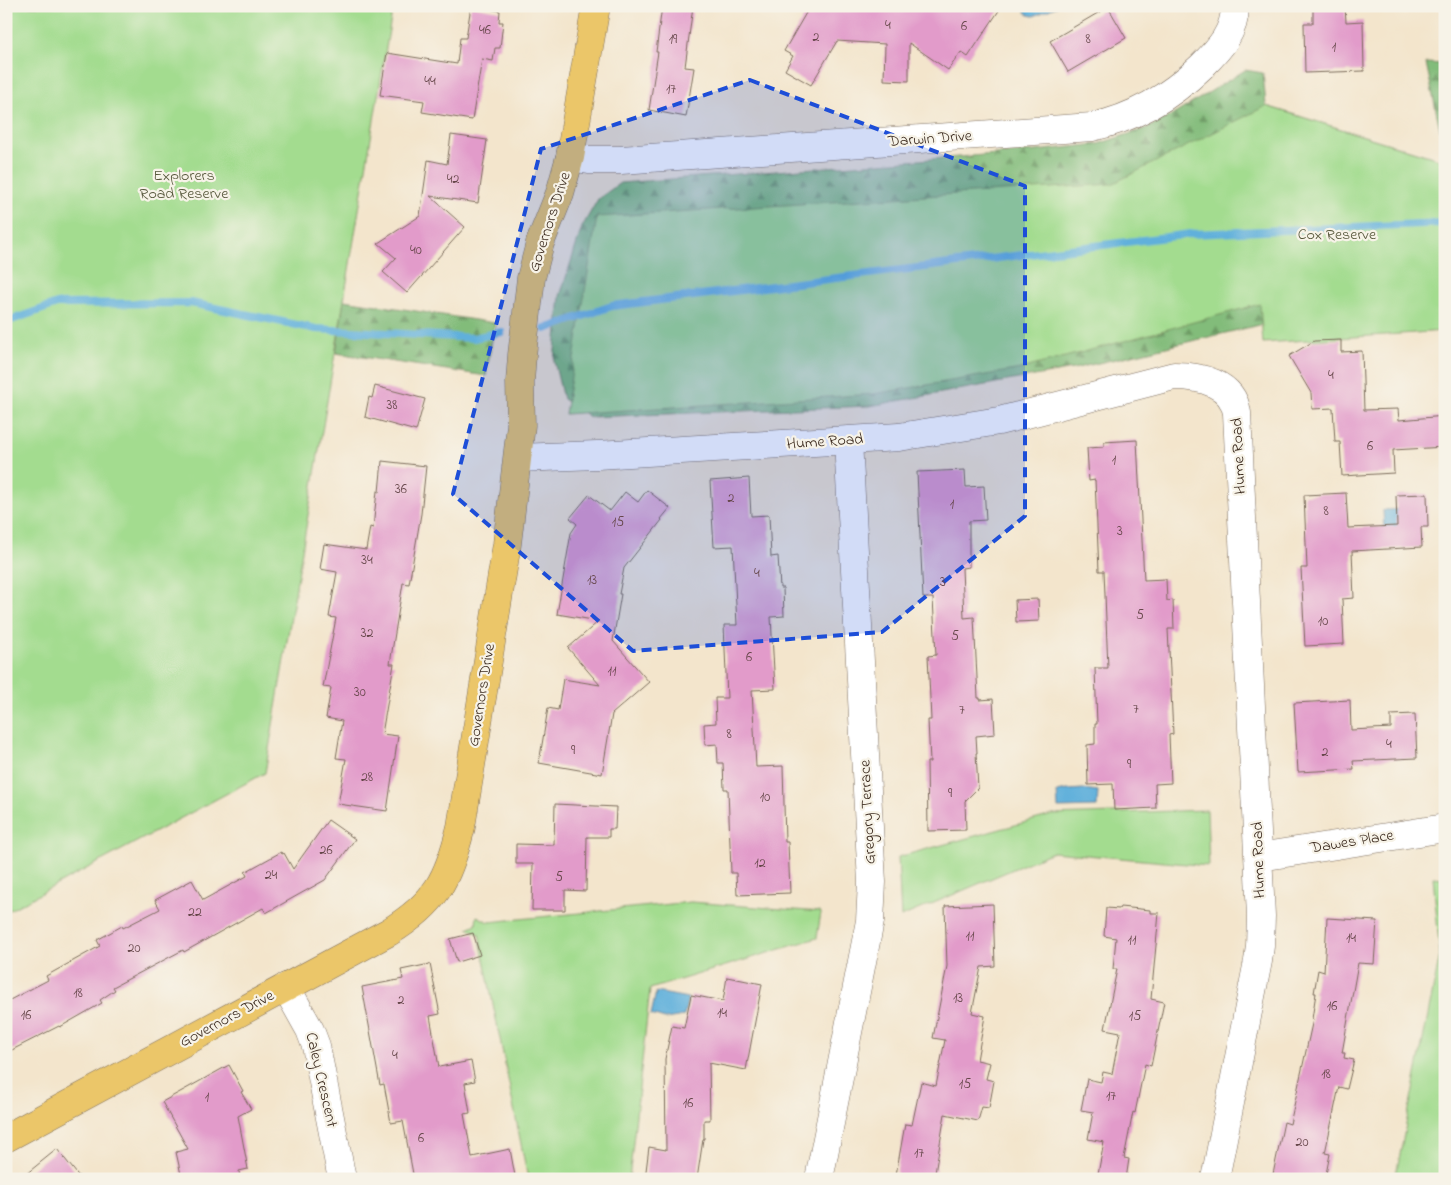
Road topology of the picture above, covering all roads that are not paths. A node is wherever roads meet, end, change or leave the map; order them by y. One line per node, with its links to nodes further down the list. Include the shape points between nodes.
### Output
1 (596, 6): 3 (main road, Governors Drive)
2 (1235, 6): 3 (street, Darwin Drive, via 1232,27 1224,42 1179,87 1144,109 1092,128 621,160)
3 (570, 157): 5 (main road, Governors Drive, via 531,278 520,382)
4 (848, 441): 5 (street, Hume Road); 7 (street, Hume Road, via 899,437 999,421 1174,376 1207,380 1232,396 1238,413); 11 (street, Gregory Terrace, via 872,882 870,921)
5 (518, 458): 8 (main road, Governors Drive, via 461,827 449,866 434,895 407,920)
6 (1445, 828): 7 (street, Dawes Place)
7 (1259, 856): 12 (street, Hume Road, via 1260,946)
8 (286, 987): 9 (main road, Governors Drive); 10 (street, Caley Crescent, via 314,1039)
9 (6, 1138)
10 (342, 1179)
11 (819, 1179)
12 (1215, 1179)

